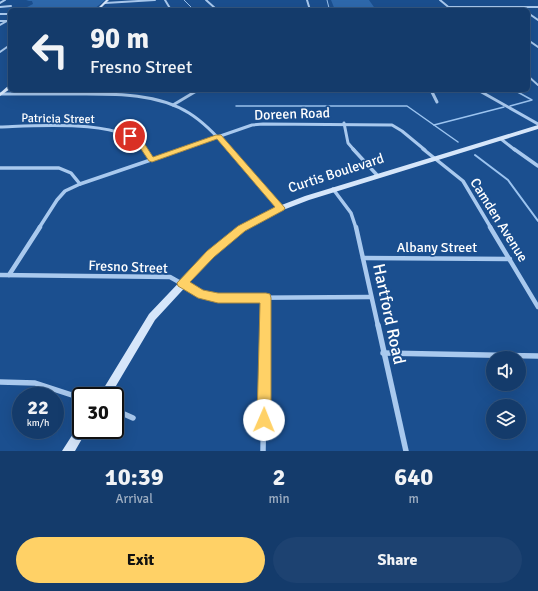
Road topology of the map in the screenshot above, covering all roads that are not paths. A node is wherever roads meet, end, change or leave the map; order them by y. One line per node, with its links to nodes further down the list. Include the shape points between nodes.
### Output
1 (5, 0): 6 (street)
2 (108, 0): 7 (street)
3 (155, 0): 7 (street)
4 (206, 0): 15 (street)
5 (440, 0): 10 (street)
6 (0, 3)
7 (105, 3): 14 (street)
8 (10, 6): 9 (street)
9 (0, 7)
10 (448, 7): 11 (street)
11 (483, 7): 12 (street)
12 (517, 7): 13 (street)
13 (538, 7)
14 (99, 8)
15 (215, 8)
16 (530, 78): 17 (street)
17 (538, 85)
18 (195, 92): 25 (street)
19 (431, 92): 24 (street)
20 (481, 92): 27 (street)
21 (1, 94): 22 (street)
22 (60, 94): 23 (street)
23 (113, 94): 25 (street, via 138,96)
24 (437, 102)
25 (173, 105): 29 (street, via 206,124)
26 (344, 123): 29 (street, Doreen Road, via 252,125); 31 (street, Camden Avenue, via 392,125); 35 (street, via 348,143)
27 (538, 125): 30 (street, Curtis Boulevard)
28 (0, 127): 32 (street, Patricia Street, via 86,127 117,131 142,144)
29 (218, 137): 32 (street, Doreen Road); 38 (street)
30 (501, 139): 31 (street, Curtis Boulevard); 33 (street)
31 (434, 158): 35 (street, Curtis Boulevard); 40 (street, Camden Avenue, via 463,181)
32 (152, 160): 36 (street, Doreen Road)
33 (538, 166)
34 (0, 168): 36 (street, via 59,168 68,170)
35 (377, 175): 37 (street, Curtis Boulevard)
36 (80, 184): 42 (street, Doreen Road, via 65,191 57,200)
37 (333, 189): 38 (street, Curtis Boulevard); 39 (street, Hartford Road, via 355,224)
38 (281, 208): 43 (street, Curtis Boulevard, via 241,229)
39 (363, 258): 40 (street, Albany Street); 44 (street, Hartford Road)
40 (510, 259): 46 (street, Camden Avenue)
41 (0, 275): 42 (street, Fresno Street)
42 (9, 275): 43 (street, Fresno Street, via 170,277)
43 (182, 283): 45 (street, Fresno Street, via 202,294 218,298); 50 (street, Curtis Boulevard, via 152,317)
44 (371, 297): 45 (street, Fresno Street); 47 (street, Hartford Road)
45 (266, 298): 56 (street)
46 (538, 307)
47 (383, 353): 48 (street); 57 (street, Hartford Road)
48 (538, 356)
49 (0, 382): 51 (street, via 35,384)
50 (109, 387)
51 (72, 395)
52 (124, 414): 53 (street)
53 (133, 418)
54 (76, 439): 55 (street)
55 (68, 451)
56 (263, 451)
57 (406, 451)

